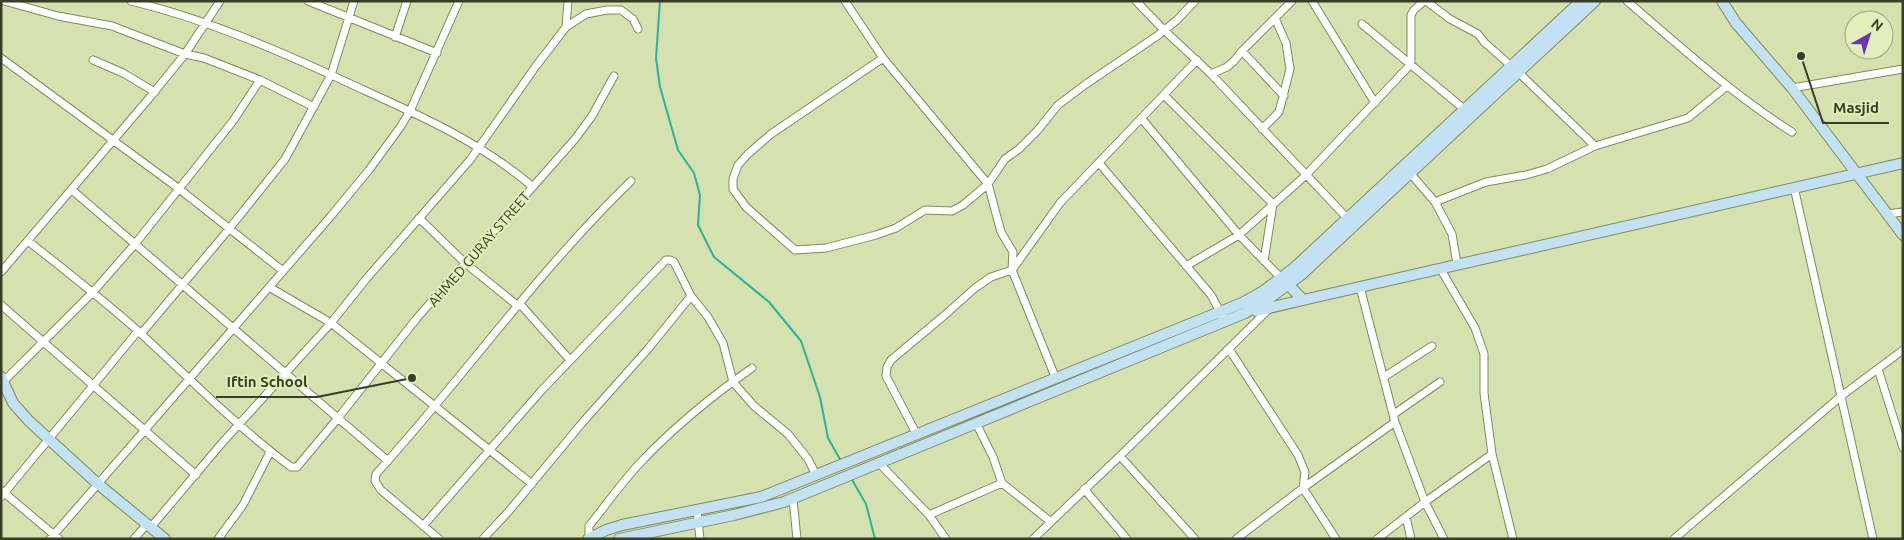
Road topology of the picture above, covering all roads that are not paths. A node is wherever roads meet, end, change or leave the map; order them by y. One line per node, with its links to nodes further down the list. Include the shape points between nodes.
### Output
1 (4, 1): 31 (street, via 112,26)
2 (131, 1): 22 (street)
3 (220, 1): 22 (street)
4 (308, 1): 20 (street)
5 (354, 1): 20 (street)
6 (407, 1): 28 (street)
7 (460, 1): 30 (street)
8 (568, 1): 25 (street)
9 (846, 1): 33 (street)
10 (1136, 1): 27 (street)
11 (1195, 1): 27 (street)
12 (1292, 1): 21 (street)
13 (1312, 1): 48 (street)
14 (1425, 1): 36 (street, via 1411,15); 37 (street, via 1462,27 1478,34)
15 (1581, 1): 37 (main road)
16 (1595, 1): 37 (main road)
17 (1627, 1): 43 (street)
18 (1712, 1): 23 (main road)
19 (1722, 1): 23 (main road)
20 (348, 18): 28 (street); 40 (street)
21 (1275, 18): 29 (street); 47 (street, via 1286,43 1290,69)
22 (206, 23): 31 (street); 40 (street)
23 (1736, 23): 44 (main road)
24 (1362, 24): 36 (street)
25 (566, 27): 26 (street, via 586,14 621,10 633,19); 57 (street)
26 (638, 29)
27 (1164, 30): 35 (street); 64 (street, via 1058,105 1025,143 1005,159)
28 (396, 37): 30 (street)
29 (1242, 51): 39 (street, via 1227,67); 47 (street)
30 (437, 53): 51 (street)
31 (185, 54): 42 (street); 45 (street)
32 (1, 58): 55 (street)
33 (883, 58): 64 (street); 64 (street, via 771,134 748,154 738,165 733,179 734,189 746,207 790,247 802,250 826,248 896,228 925,210 952,211)
34 (92, 60): 45 (street)
35 (1197, 60): 39 (street); 46 (street)
36 (1411, 64): 48 (street); 50 (street)
37 (1515, 69): 50 (main road); 56 (street); 60 (main road)
38 (1903, 69): 44 (street)
39 (1210, 74): 53 (street)
40 (331, 75): 49 (street); 51 (street)
41 (614, 76): 66 (street, AHMED GURAY STREET, via 592,116)
42 (260, 80): 49 (street); 68 (street)
43 (1727, 86): 54 (street); 56 (street, via 1688,118)
44 (1792, 88): 61 (main road)
45 (155, 92): 55 (street)
46 (1164, 95): 52 (street); 70 (street)
47 (1284, 96): 53 (street, via 1279,112)
48 (1375, 103): 62 (street)
49 (314, 107): 75 (street, via 285,159)
50 (1464, 109): 74 (main road)
51 (410, 111): 57 (street); 87 (street, via 369,170)
52 (1142, 119): 58 (street); 76 (street)
53 (1262, 129): 62 (street)
54 (1792, 132)
55 (113, 140): 67 (street); 68 (street)
56 (1595, 146): 69 (street, via 1547,169 1486,182)
57 (479, 147): 66 (street); 73 (street)
58 (1099, 163): 83 (street); 85 (street, via 1060,203)
59 (1903, 163): 61 (main road)
60 (1410, 173): 69 (street); 88 (main road)
61 (1857, 174): 65 (main road); 72 (main road)
62 (1305, 176): 70 (street); 74 (street)
63 (631, 181): 96 (street)
64 (988, 184): 85 (street, via 1001,232 1013,252)
65 (1794, 187): 82 (main road); 119 (street)
66 (532, 188): 81 (street, AHMED GURAY STREET)
67 (72, 190): 78 (street); 79 (street)
68 (180, 190): 75 (street); 79 (street)
69 (1435, 202): 82 (street, via 1452,234)
70 (1273, 204): 76 (street); 80 (street)
71 (1903, 212): 72 (street)
72 (1887, 214): 77 (main road)
73 (419, 218): 81 (street); 100 (street)
74 (1347, 218): 88 (main road, via 1294,268)
75 (229, 229): 87 (street); 89 (street)
76 (1239, 235): 80 (street); 83 (street)
77 (1903, 235)
78 (28, 241): 86 (street); 92 (street)
79 (135, 244): 89 (street); 92 (street)
80 (1264, 261): 88 (street)
81 (465, 263): 96 (street); 108 (street, AHMED GURAY STREET)
82 (1457, 264): 84 (main road)
83 (1186, 266): 99 (street, via 1211,295)
84 (1440, 268): 90 (main road); 132 (street, via 1475,328 1484,354 1484,393)
85 (1012, 270): 114 (street); 127 (street, via 991,277 975,288 891,360 886,376)
86 (1, 272)
87 (283, 272): 91 (street)
88 (1285, 281): 94 (main road); 98 (main road); 99 (main road)
89 (182, 285): 101 (street); 102 (street)
90 (1360, 286): 94 (main road); 112 (street)
91 (269, 288): 100 (street); 101 (street)
92 (93, 292): 102 (street); 103 (street)
93 (690, 296): 107 (street, via 674,262 666,260); 116 (street, via 708,317 723,343); 140 (street)
94 (1303, 300): 97 (main road)
95 (1, 305): 103 (street)
96 (519, 305): 107 (street); 120 (street)
97 (1271, 307): 98 (main road); 105 (street)
98 (1245, 313): 99 (main road)
99 (1223, 316): 114 (main road); 124 (main road)
100 (331, 323): 108 (street); 111 (street)
101 (234, 329): 111 (street); 113 (street)
102 (139, 332): 113 (street); 118 (street)
103 (44, 342): 115 (street); 118 (street)
104 (1432, 346): 112 (street)
105 (1229, 349): 133 (street); 141 (street, via 1298,455 1305,472)
106 (1902, 351): 110 (street)
107 (570, 360): 130 (street)
108 (380, 363): 120 (street); 122 (street, AHMED GURAY STREET)
109 (752, 368): 116 (street)
110 (1878, 368): 119 (street); 129 (street)
111 (286, 373): 122 (street); 125 (street)
112 (1384, 377): 121 (street)
113 (190, 379): 125 (street); 126 (street)
114 (1056, 379): 127 (main road)
115 (2, 381): 128 (main road, via 13,403)
116 (733, 382): 136 (street, via 754,406 788,434); 154 (street, via 669,434 639,464 589,526)
117 (1440, 382): 121 (street)
118 (93, 385): 126 (street); 128 (street)
119 (1840, 397): 173 (street); 174 (street)
120 (434, 407): 130 (street); 134 (street)
121 (1394, 414): 123 (street)
122 (338, 418): 131 (street, AHMED GURAY STREET, via 297,467 291,467); 134 (street)
123 (1395, 422): 141 (street); 145 (street)
124 (976, 423): 135 (main road); 138 (street)
125 (238, 425): 131 (street); 137 (street)
126 (145, 432): 137 (street); 139 (street)
127 (917, 435): 136 (main road)
128 (49, 439): 139 (main road); 143 (street)
129 (1903, 448)
130 (490, 450): 140 (street); 152 (street)
131 (270, 452): 157 (street, via 243,505)
132 (1492, 454): 145 (street); 172 (street)
133 (1120, 456): 142 (street); 166 (street)
134 (388, 461): 152 (street, via 376,474 375,481)
135 (877, 464): 144 (main road); 147 (street)
136 (819, 474): 146 (main road, via 761,497)
137 (196, 475): 151 (street)
138 (1002, 483): 147 (street); 150 (street)
139 (98, 484): 151 (main road); 153 (street)
140 (532, 484): 159 (street)
141 (1303, 488): 167 (street); 168 (street)
142 (1084, 489): 150 (street); 165 (street)
143 (2, 493): 153 (street)
144 (792, 498): 149 (main road, via 760,510); 162 (street)
145 (1425, 502): 148 (street); 171 (street)
146 (697, 510): 149 (street); 154 (main road, via 622,525)
147 (929, 515): 163 (street)
148 (1406, 516): 169 (street); 170 (street)
149 (699, 522): 160 (main road); 161 (street)
150 (1051, 522): 164 (street)
151 (149, 526): 155 (street); 156 (main road)
152 (423, 526): 158 (street)
153 (54, 537)
154 (588, 538)
155 (134, 539)
156 (165, 539)
157 (218, 539)
158 (439, 539)
159 (483, 539)
160 (619, 539)
161 (700, 539)
162 (797, 539)
163 (946, 539)
164 (1033, 539)
165 (1127, 539)
166 (1195, 539)
167 (1236, 539)
168 (1336, 539)
169 (1377, 539)
170 (1411, 539)
171 (1444, 539)
172 (1513, 539)
173 (1674, 539)
174 (1873, 539)

